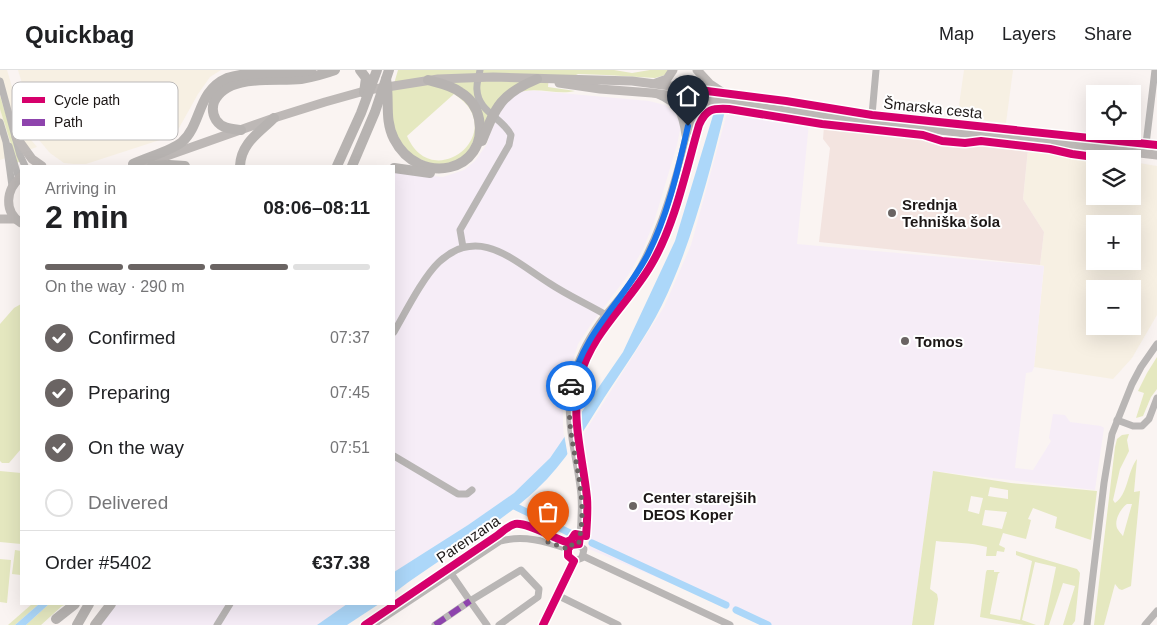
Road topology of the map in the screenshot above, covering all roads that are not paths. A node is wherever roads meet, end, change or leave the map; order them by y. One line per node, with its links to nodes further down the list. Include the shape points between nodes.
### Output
1 (311, 70): 11 (highway)
2 (335, 70): 25 (highway, via 304,78 247,81 228,87 215,100 214,115 221,125)
3 (360, 70): 19 (highway, via 366,81)
4 (377, 70): 19 (highway)
5 (480, 70): 23 (street, via 478,95)
6 (673, 70): 16 (main road)
7 (692, 70): 17 (main road)
8 (697, 70): 18 (main road)
9 (876, 70): 20 (street)
10 (1155, 70): 29 (street)
11 (273, 71): 34 (highway, via 236,74 218,83 204,100 182,142)
12 (388, 75): 23 (highway, via 387,115 391,132 401,150 422,166 443,169 460,163 473,151); 38 (highway)
13 (538, 79): 14 (main road, Šmarska cesta, via 476,77); 16 (main road, Šmarska cesta, via 632,81); 23 (highway, via 508,95)
14 (428, 80): 21 (main road, Šmarska cesta, via 368,90); 23 (highway, via 452,87 469,99)
15 (0, 81): 24 (street)
16 (653, 88): 17 (main road, Šmarska cesta); 28 (street, via 681,113)
17 (695, 94): 18 (main road, Šmarska cesta); 28 (street)
18 (722, 97): 20 (main road, Šmarska cesta, via 786,101); 28 (street, via 701,110); 31 (main road, Šmarska cesta, via 852,120)
19 (361, 113): 37 (highway)
20 (872, 115): 29 (main road, Šmarska cesta)
21 (274, 118): 25 (main road, Šmarska cesta); 36 (highway, via 247,144)
22 (0, 122): 40 (street)
23 (488, 122): 39 (highway, via 478,152 455,170 440,174); 46 (street, via 509,130 511,140 460,230)
24 (12, 123)
25 (241, 130): 35 (main road, Šmarska cesta)
26 (17, 140): 32 (street)
27 (18, 140): 33 (main road)
28 (685, 141): 47 (street, via 668,201 648,253)
29 (1146, 144): 30 (main road, Šmarska cesta)
30 (1157, 145)
31 (1157, 155)
32 (25, 165)
33 (41, 165)
34 (136, 165)
35 (137, 165)
36 (240, 165)
37 (337, 165)
38 (352, 165)
39 (395, 168)
40 (17, 181): 41 (main road); 44 (main road, via 13,203)
41 (8, 198): 42 (main road); 44 (main road, via 8,204)
42 (0, 204)
43 (0, 213): 44 (main road)
44 (17, 217): 45 (main road)
45 (0, 219)
46 (463, 247): 47 (street, via 481,246 503,253); 48 (street, via 452,251 434,267)
47 (606, 315): 54 (street, via 578,361 571,386 570,438 582,509)
48 (395, 330)
49 (1157, 344): 51 (street, via 1132,384)
50 (1157, 398): 51 (street, via 1149,419 1142,426)
51 (1117, 420): 78 (street, via 1104,483)
52 (395, 457): 53 (street, via 458,494)
53 (472, 490)
54 (579, 544): 55 (street); 56 (street, via 584,549)
55 (568, 549): 57 (street, via 568,556); 58 (street, via 536,539 512,538 500,541)
56 (584, 556): 57 (street); 69 (street)
57 (574, 561): 76 (street)
58 (450, 572): 60 (street); 73 (street)
59 (561, 597): 77 (street)
60 (470, 601): 68 (street, via 521,570 539,589 538,597); 74 (street); 75 (street)
61 (73, 605): 67 (highway)
62 (88, 605): 70 (highway)
63 (104, 605): 71 (highway)
64 (110, 605): 71 (highway)
65 (229, 605): 72 (street)
66 (1157, 611): 79 (street)
67 (56, 619)
68 (500, 624)
69 (726, 624)
70 (77, 625)
71 (94, 625)
72 (217, 625)
73 (373, 625)
74 (435, 625)
75 (487, 625)
76 (543, 625)
77 (618, 625)
78 (1088, 625)
79 (1145, 625)

